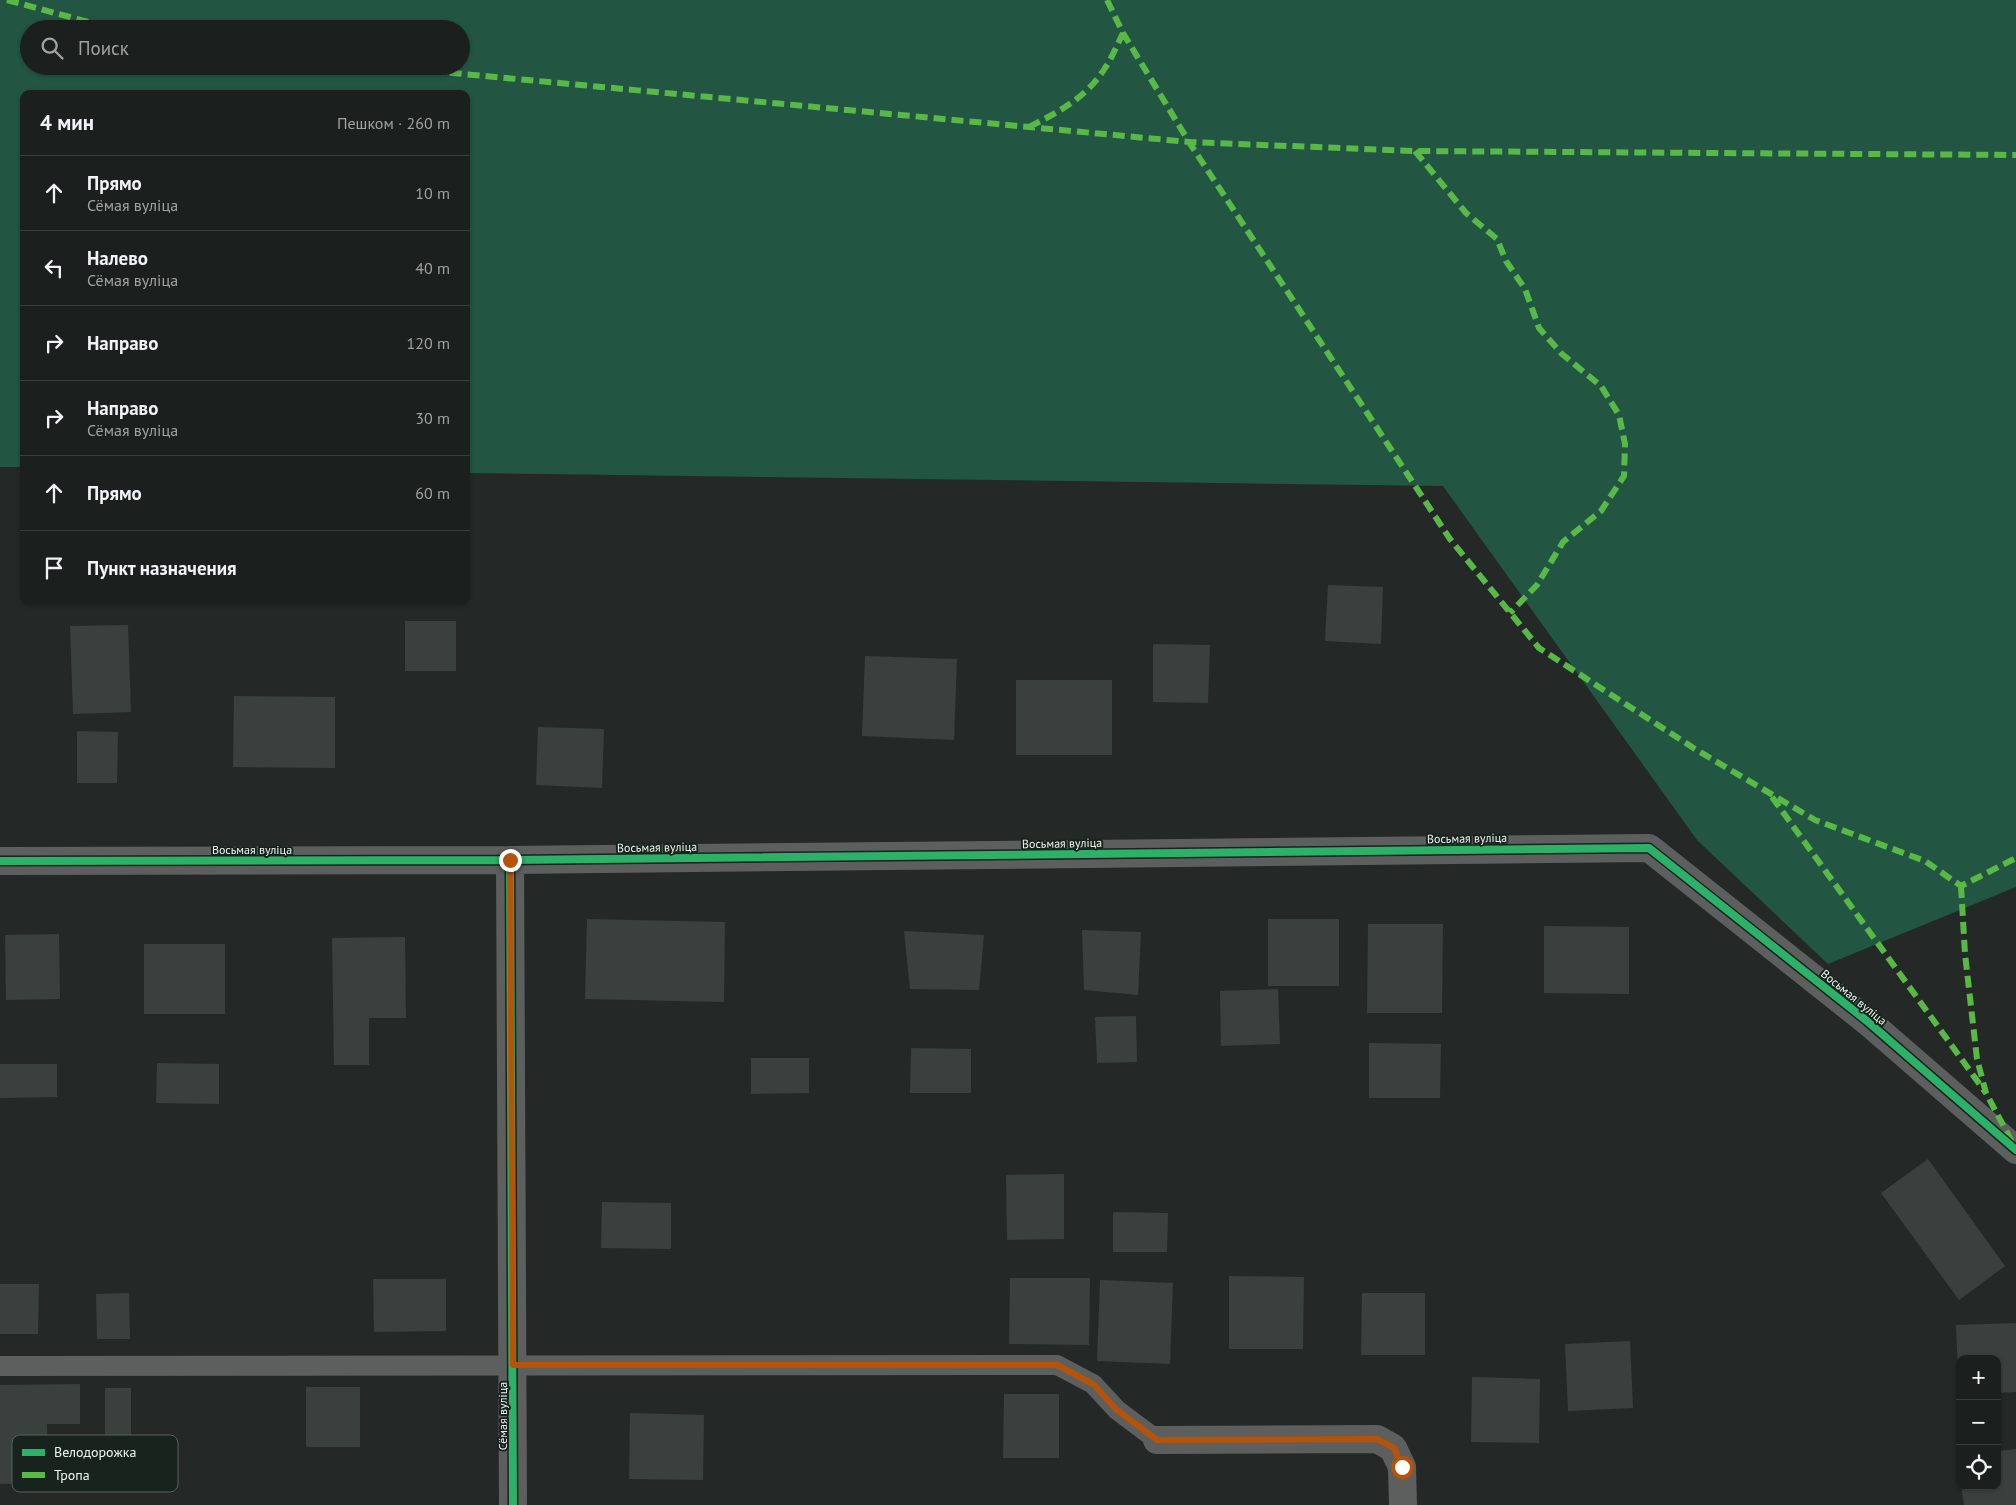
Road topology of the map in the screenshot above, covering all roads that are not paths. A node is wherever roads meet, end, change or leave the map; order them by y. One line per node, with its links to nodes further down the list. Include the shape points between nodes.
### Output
1 (510, 860): 2 (street, Восьмая вуліца); 3 (street, Восьмая вуліца, via 1649,848 1867,1021); 4 (street, Сёмая вуліца)
2 (0, 861)
3 (2016, 1150)
4 (513, 1365): 5 (lane); 6 (lane, via 1057,1365 1093,1384 1117,1410); 7 (street, Сёмая вуліца)
5 (0, 1366)
6 (1157, 1440): 8 (street, via 1377,1439 1394,1448 1402,1467)
7 (513, 1505)
8 (1403, 1505)

